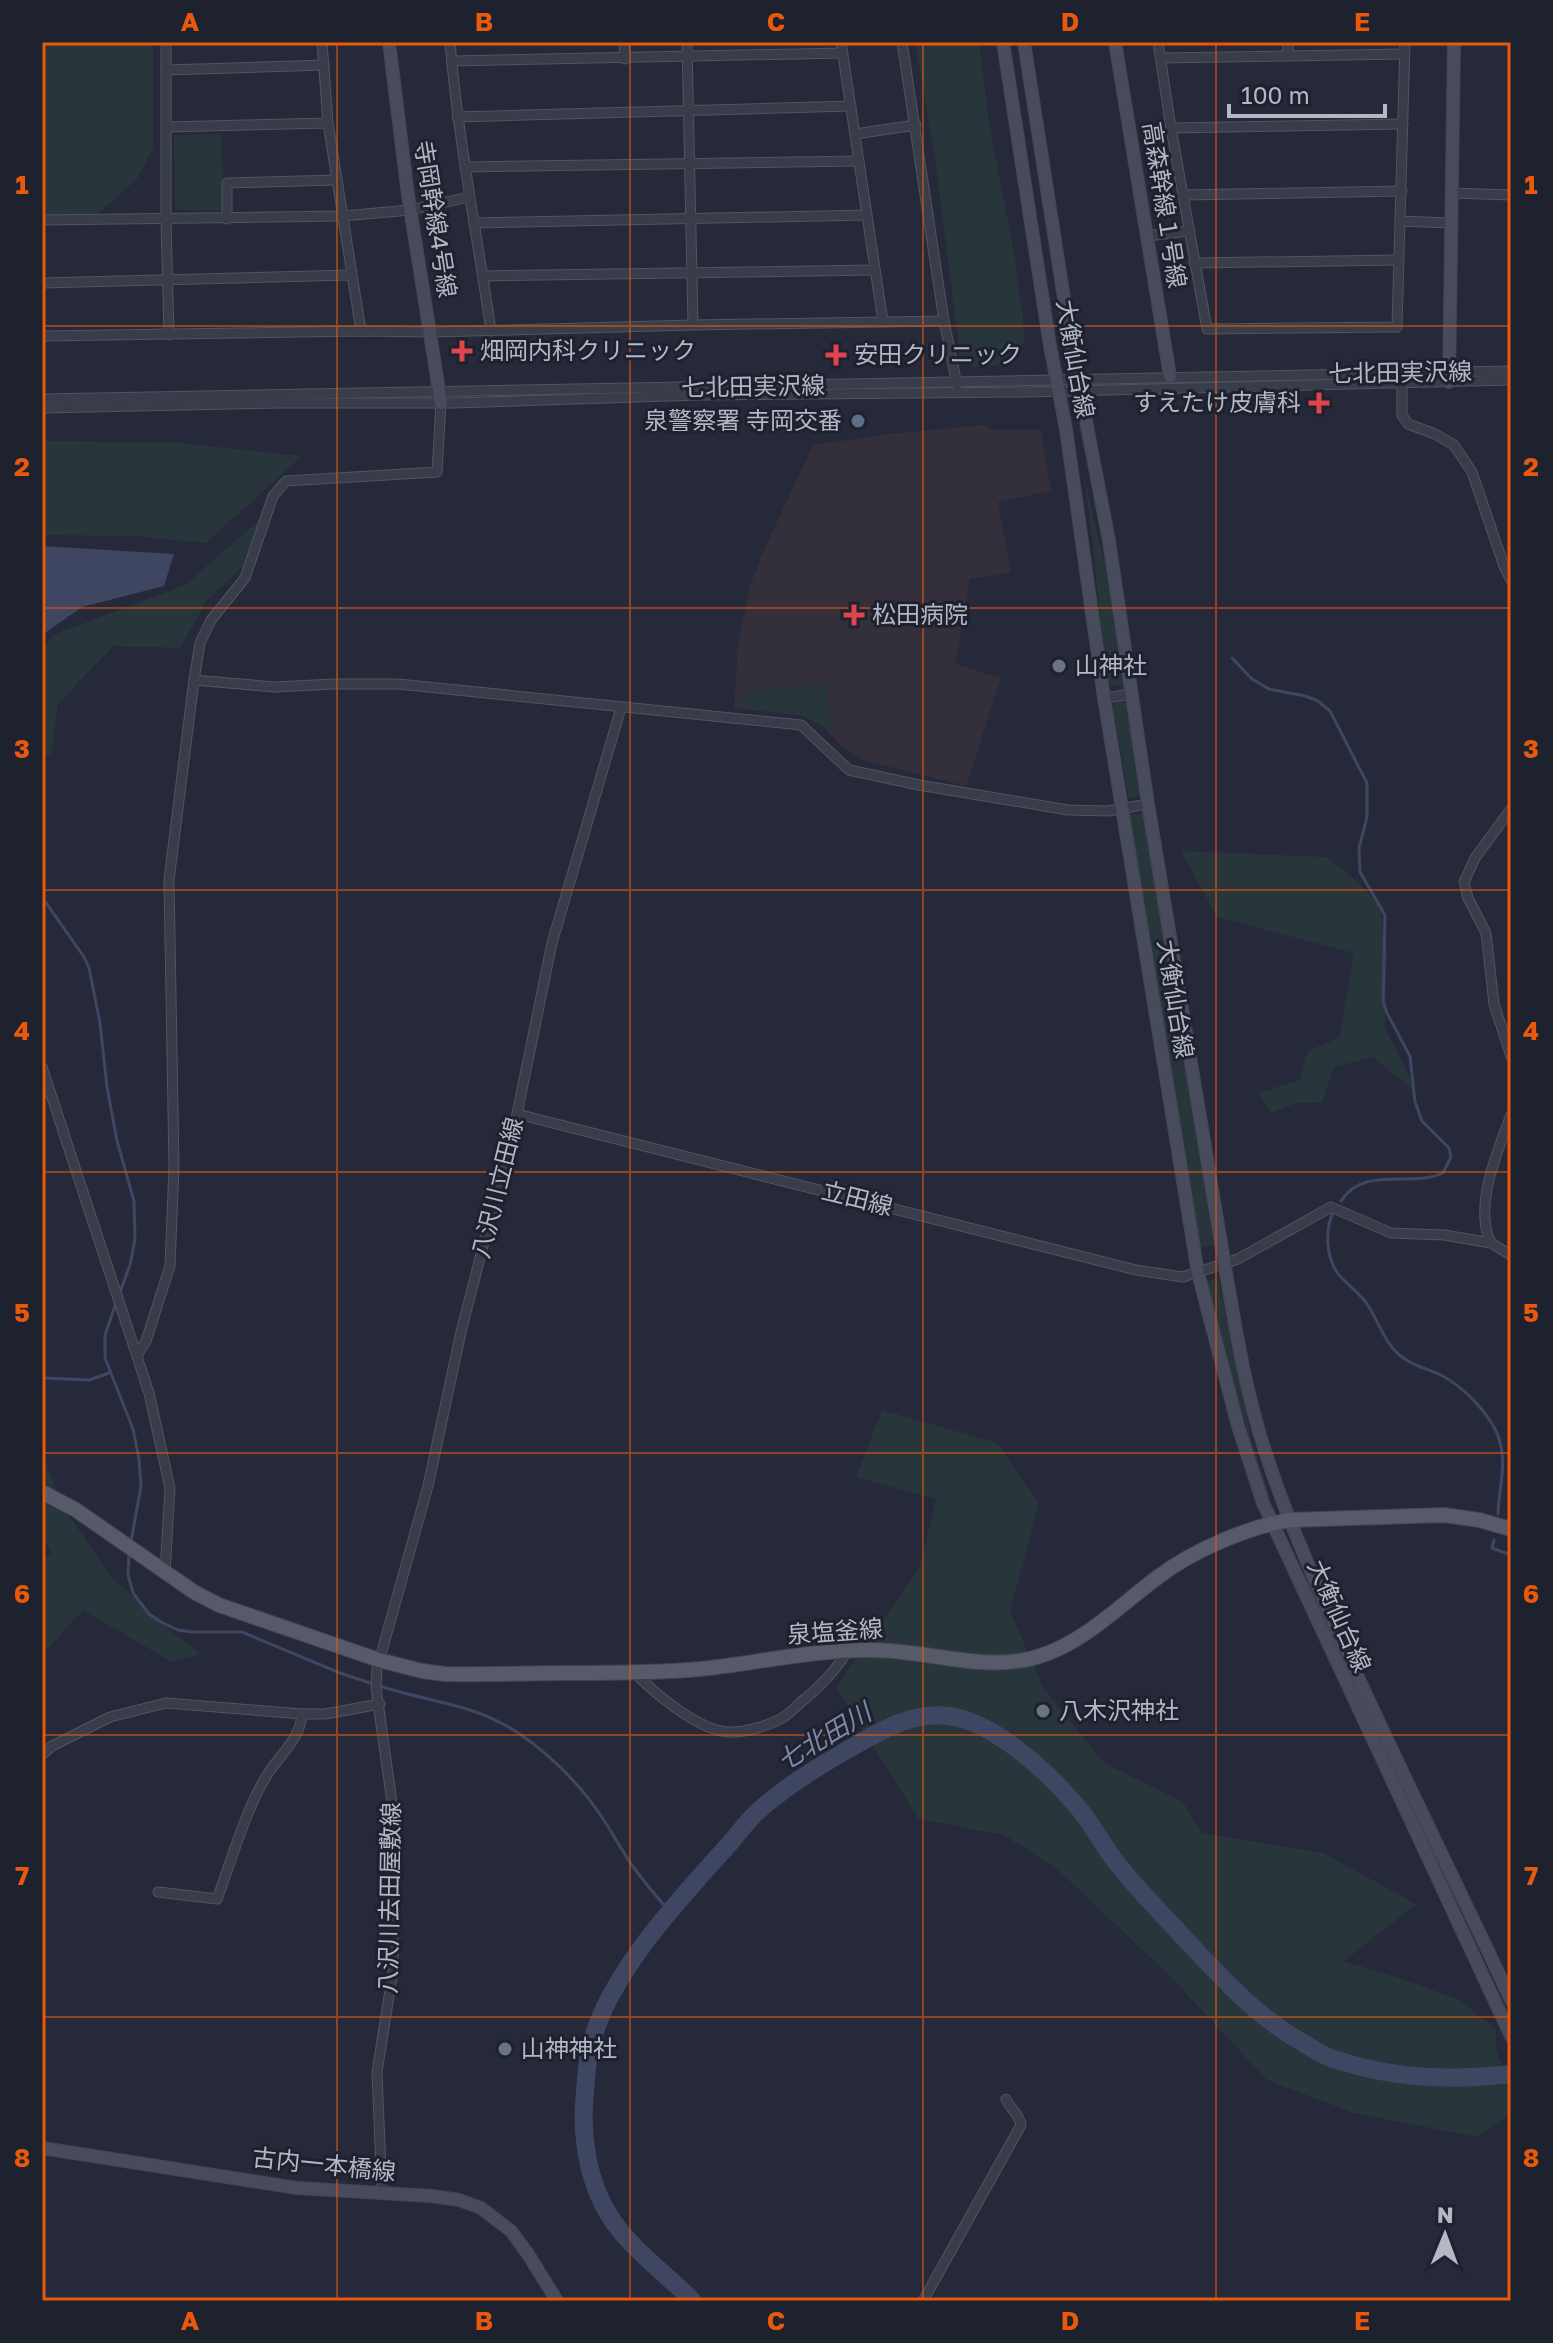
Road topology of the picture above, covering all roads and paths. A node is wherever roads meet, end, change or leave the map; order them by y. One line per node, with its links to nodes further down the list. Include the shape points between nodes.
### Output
1 (166, 42): 25 (street)
2 (322, 42): 24 (street)
3 (389, 42): 44 (main road, 寺岡幹線4号線)
4 (450, 42): 23 (street)
5 (624, 42): 22 (street)
6 (687, 42): 20 (street)
7 (902, 42): 31 (street)
8 (1003, 42): 78 (main road, 大衡仙台線)
9 (1024, 42): 76 (main road, 大衡仙台線)
10 (1115, 42): 55 (main road, 高森幹線１号線)
11 (1158, 42): 21 (street)
12 (1288, 42): 19 (street)
13 (1343, 42): 18 (street)
14 (1405, 42): 17 (street)
15 (1454, 42): 40 (main road)
16 (842, 47): 20 (street); 26 (street)
17 (1405, 54): 18 (street); 30 (street)
18 (1343, 55): 19 (street)
19 (1288, 56): 21 (street)
20 (687, 57): 22 (street); 27 (street)
21 (1161, 58): 33 (street)
22 (625, 59): 23 (street)
23 (452, 61): 28 (street)
24 (324, 65): 25 (street); 29 (street)
25 (166, 70): 32 (street)
26 (851, 106): 27 (street); 34 (street)
27 (688, 110): 28 (street); 36 (street)
28 (457, 117): 37 (street)
29 (328, 123): 32 (street); 38 (street)
30 (1403, 124): 33 (street); 39 (street)
31 (916, 125): 34 (street); 64 (street)
32 (166, 127): 50 (street)
33 (1171, 128): 41 (street)
34 (855, 134): 35 (street)
35 (859, 161): 36 (street); 45 (street)
36 (689, 164): 37 (street); 47 (street)
37 (465, 167): 43 (street)
38 (337, 180): 46 (street); 48 (street, via 227,183)
39 (1402, 191): 41 (street); 51 (street)
40 (1451, 193): 42 (street); 53 (main road)
41 (1183, 195): 54 (street)
42 (1511, 195)
43 (469, 197): 44 (street); 52 (street)
44 (410, 210): 46 (street); 69 (main road, 寺岡幹線4号線)
45 (867, 215): 47 (street); 58 (street)
46 (343, 216): 48 (street); 60 (street)
47 (690, 217): 52 (street); 59 (street)
48 (227, 219): 50 (street)
49 (42, 220): 50 (street)
50 (166, 220): 62 (street)
51 (1400, 221): 53 (street); 56 (street)
52 (474, 223): 61 (street)
53 (1450, 223): 74 (main road)
54 (1190, 231): 55 (street); 57 (street)
55 (1147, 236): 73 (main road, 高森幹線１号線)
56 (1398, 260): 57 (street); 57 (street, via 1397,327 1207,329)
57 (1194, 263)
58 (875, 270): 59 (street); 65 (street)
59 (691, 272): 61 (street); 66 (street)
60 (351, 275): 62 (street); 67 (street)
61 (483, 276): 68 (street)
62 (168, 279): 63 (street); 70 (street)
63 (42, 283)
64 (944, 321): 65 (street); 79 (street)
65 (883, 322): 66 (street)
66 (693, 325): 68 (street)
67 (361, 331): 69 (street); 70 (street)
68 (491, 331): 69 (street)
69 (431, 332): 80 (main road, 寺岡幹線4号線)
70 (169, 335): 71 (street)
71 (42, 336)
72 (1511, 371): 74 (street, 七北田実沢線)
73 (1170, 376): 74 (street, 七北田実沢線); 76 (street, 七北田実沢線)
74 (1449, 377): 75 (street); 77 (street)
75 (1511, 380)
76 (1078, 384): 77 (street); 78 (street); 85 (main road, 大衡仙台線)
77 (1402, 384): 83 (street, via 1402,415 1408,424 1454,445 1472,472)
78 (1057, 385): 79 (street); 86 (main road, 大衡仙台線)
79 (958, 387): 80 (street)
80 (440, 397): 81 (street); 82 (street); 84 (street, via 437,472 286,481 273,496 245,578 211,620 200,643)
81 (42, 399)
82 (42, 408)
83 (1511, 580)
84 (194, 680): 87 (street, via 275,687 398,684); 99 (street, via 169,880 174,1167 170,1266)
85 (1132, 694): 86 (street); 88 (main road, 大衡仙台線)
86 (1104, 698): 89 (main road, 大衡仙台線)
87 (621, 708): 89 (street, via 801,725 849,770 1068,810); 93 (street, 八沢川立田線, via 552,943)
88 (1148, 804): 89 (street); 97 (main road, 大衡仙台線)
89 (1122, 809): 98 (main road, 大衡仙台線)
90 (1511, 809): 91 (street, via 1464,882 1486,933 1494,1004)
91 (1511, 1056)
92 (42, 1067): 99 (street)
93 (517, 1114): 98 (street, 立田線, via 1136,1270 1173,1277); 106 (street, 八沢川立田線, via 428,1486)
94 (1511, 1115): 95 (street, via 1488,1176 1485,1232)
95 (1491, 1243): 96 (street); 97 (street, 立田線, via 1391,1233 1331,1207)
96 (1511, 1255)
97 (1225, 1265): 98 (street, 立田線); 101 (main road, 大衡仙台線, via 1255,1419)
98 (1198, 1273): 102 (main road, 大衡仙台線, via 1238,1426)
99 (137, 1355): 104 (street, via 170,1488)
100 (42, 1492): 104 (main road, 泉塩釜線)
101 (1291, 1520): 102 (main road, 泉塩釜線); 103 (main road, 泉塩釜線, via 1444,1515); 112 (main road, 大衡仙台線, via 1371,1705)
102 (1272, 1523): 105 (main road, 泉塩釜線, via 1169,1569 1096,1626 1038,1656 977,1662 916,1652); 113 (main road, 大衡仙台線)
103 (1511, 1529)
104 (165, 1572): 106 (main road, 泉塩釜線, via 219,1605)
105 (847, 1651): 107 (main road, 泉塩釜線); 107 (street, via 783,1718 728,1732 706,1726)
106 (378, 1665): 107 (main road, 泉塩釜線, via 445,1674); 108 (street, 八沢川立田線)
107 (634, 1672)
108 (379, 1701): 109 (street); 116 (street, 八沢川去田屋敷線, via 395,1824 393,1971 377,2072)
109 (302, 1714): 110 (street, via 166,1703 110,1717); 111 (street, via 302,1725 268,1774 246,1820 217,1899)
110 (42, 1755)
111 (158, 1892)
112 (1511, 2000)
113 (1511, 2036)
114 (1006, 2099): 118 (street, via 1021,2125)
115 (42, 2148): 116 (main road, 古内一本橋線, via 297,2188)
116 (382, 2194): 117 (main road, 古内一本橋線, via 459,2200 489,2213 511,2231)
117 (557, 2301)
118 (923, 2301)

